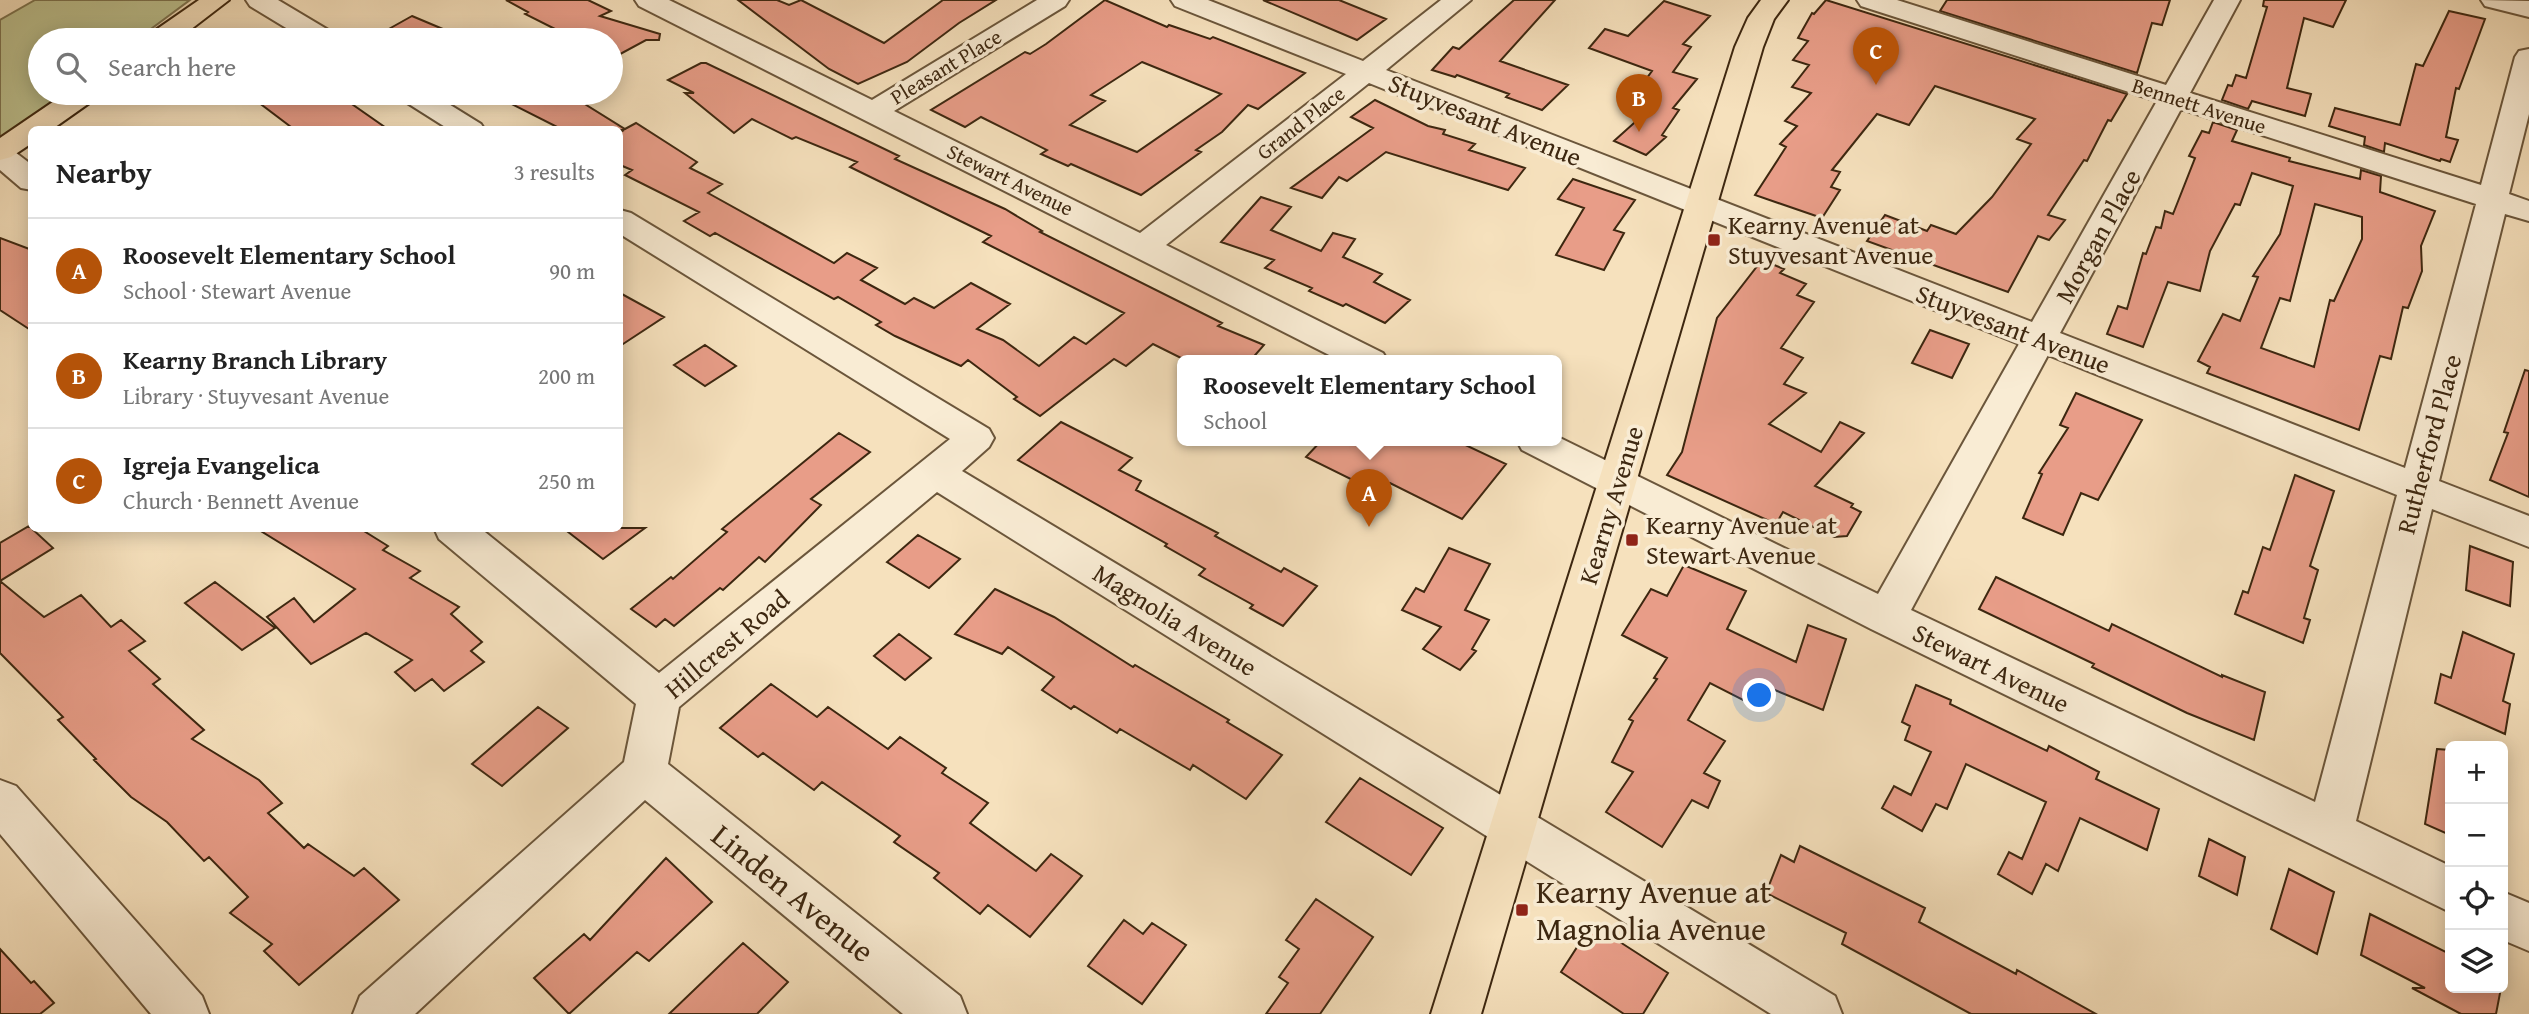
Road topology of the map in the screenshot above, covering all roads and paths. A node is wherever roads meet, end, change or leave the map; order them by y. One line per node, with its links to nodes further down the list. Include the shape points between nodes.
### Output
1 (216, 0): 12 (main road)
2 (259, 0): 13 (street)
3 (648, 0): 19 (street, Stewart Avenue)
4 (1056, 0): 19 (street, Pleasant Place)
5 (1184, 0): 15 (street, Stuyvesant Avenue)
6 (1458, 0): 15 (street, Grand Place)
7 (1774, 0): 26 (main road, Kearny Avenue, via 1749,47)
8 (1870, 0): 16 (street, Bennett Avenue)
9 (2227, 0): 16 (street, Morgan Place)
10 (2494, 0): 11 (street)
11 (2529, 9)
12 (177, 28)
13 (305, 28)
14 (2529, 57): 25 (street, Rutherford Place)
15 (1366, 72): 26 (street, Stuyvesant Avenue); 29 (street, Grand Place)
16 (2175, 99): 25 (street, Bennett Avenue); 30 (street, Morgan Place)
17 (68, 105): 20 (main road)
18 (430, 105): 21 (street)
19 (873, 112): 29 (street, Stewart Avenue)
20 (38, 126)
21 (465, 126)
22 (28, 133): 23 (main road)
23 (0, 153): 24 (street)
24 (28, 178)
25 (2494, 200): 27 (street, Bennett Avenue); 35 (street, Rutherford Place)
26 (1702, 206): 30 (street, Stuyvesant Avenue); 34 (main road, Kearny Avenue)
27 (2529, 211)
28 (623, 222): 33 (street, via 976,438)
29 (1144, 246): 31 (street, Stewart Avenue)
30 (2041, 340): 35 (street, Stuyvesant Avenue); 38 (street, Morgan Place)
31 (1359, 355)
32 (1545, 446): 34 (street, Stewart Avenue)
33 (935, 473): 39 (street, Hillcrest Road); 42 (street, Magnolia Avenue)
34 (1619, 482): 38 (street, Stewart Avenue); 42 (main road, Kearny Avenue)
35 (2417, 488): 37 (street, Stuyvesant Avenue); 43 (street, Rutherford Place)
36 (458, 532): 39 (street)
37 (2529, 532)
38 (1886, 617): 43 (street, Stewart Avenue)
39 (659, 698): 40 (street, Hillcrest Road)
40 (644, 772): 48 (street); 49 (street, Linden Avenue)
41 (0, 800): 47 (street)
42 (1512, 827): 50 (main road, Kearny Avenue); 51 (street, Magnolia Avenue)
43 (2330, 832): 44 (street, Stewart Avenue)
44 (2445, 888)
45 (2508, 918): 46 (street)
46 (2529, 928)
47 (184, 1014)
48 (378, 1014)
49 (942, 1014)
50 (1456, 1014)
51 (1817, 1014)

